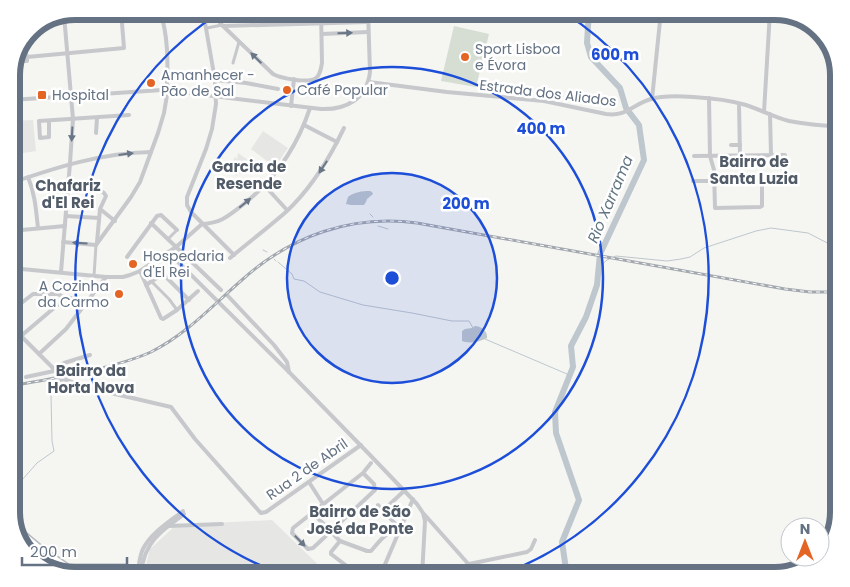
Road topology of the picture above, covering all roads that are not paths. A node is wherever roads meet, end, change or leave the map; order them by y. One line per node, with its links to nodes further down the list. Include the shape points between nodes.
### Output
1 (122, 20): 16 (street, via 124,48)
2 (162, 20): 22 (street, via 166,36)
3 (205, 20): 12 (street)
4 (218, 20): 11 (street)
5 (322, 20): 10 (street)
6 (660, 20): 31 (street)
7 (769, 20): 35 (street)
8 (65, 21): 16 (street)
9 (368, 22): 10 (street); 13 (street)
10 (322, 24): 11 (street); 14 (street)
11 (223, 26): 12 (street); 15 (street)
12 (207, 28): 20 (street)
13 (368, 32): 14 (street, one-way to 13); 21 (street)
14 (322, 34): 19 (street, via 322,64 318,75 314,80)
15 (240, 42): 18 (street); 19 (street, one-way to 15, via 275,76)
16 (68, 53): 17 (street); 27 (street)
17 (27, 57)
18 (232, 63)
19 (294, 79): 33 (street)
20 (215, 80): 23 (street); 28 (street)
21 (369, 82): 31 (street, Estrada dos Aliados, via 544,101 615,115); 34 (street, via 357,99 340,108)
22 (167, 85): 24 (street); 25 (street)
23 (278, 89)
24 (162, 90): 26 (street); 27 (street)
25 (172, 91): 26 (street); 28 (street)
26 (167, 95): 48 (street)
27 (72, 96): 30 (street); 39 (street)
28 (216, 96): 33 (street); 67 (street, via 212,129 186,201 188,209)
29 (709, 98): 31 (street, Estrada dos Aliados); 32 (street, Estrada dos Aliados); 53 (street)
30 (20, 99)
31 (652, 99)
32 (739, 104): 35 (street, Estrada dos Aliados); 47 (street)
33 (291, 106): 34 (street)
34 (310, 108): 41 (street)
35 (764, 112): 36 (street, Estrada dos Aliados)
36 (770, 114): 42 (street, Estrada dos Aliados, via 798,122); 50 (street)
37 (129, 115): 38 (street)
38 (97, 118): 39 (street); 44 (street)
39 (73, 119): 40 (street); 54 (street, one-way to 54)
40 (49, 121): 40 (street, via 39,121 40,138 49,137)
41 (304, 125): 45 (street); 59 (street)
42 (830, 125)
43 (344, 128): 45 (street)
44 (96, 133)
45 (337, 142): 62 (street, one-way to 62, via 323,168)
46 (731, 145): 47 (street)
47 (740, 145): 49 (street)
48 (151, 152): 54 (street, one-way to 48, via 97,157); 65 (street, via 140,182)
49 (740, 155): 50 (street); 53 (street)
50 (771, 155): 51 (street)
51 (785, 155)
52 (694, 156): 53 (street)
53 (710, 156): 57 (street)
54 (70, 164): 55 (street); 63 (street)
55 (28, 177): 56 (street); 69 (street, via 36,201)
56 (20, 180)
57 (714, 180): 57 (street, via 759,181 762,183 763,203 760,207 715,208); 58 (street)
58 (694, 181)
59 (265, 186): 62 (street); 67 (street, one-way to 59, via 222,220)
60 (94, 187): 61 (street, via 106,196)
61 (100, 209): 64 (street); 65 (street)
62 (287, 210): 67 (street, via 232,256)
63 (66, 216): 64 (street); 68 (street)
64 (99, 218): 74 (street)
65 (115, 220): 74 (street)
66 (152, 223): 71 (street, via 161,215); 72 (street); 77 (street)
67 (202, 224): 75 (street)
68 (65, 226): 69 (street); 73 (street)
69 (38, 228): 70 (street)
70 (20, 230)
71 (177, 230): 72 (street)
72 (168, 239): 75 (street)
73 (64, 242): 74 (street, one-way to 73); 80 (street)
74 (96, 245): 81 (street)
75 (176, 247): 76 (street); 85 (street)
76 (168, 252): 79 (street); 97 (street)
77 (127, 257)
78 (20, 269): 80 (street)
79 (140, 271): 82 (street, via 123,277); 84 (street)
80 (61, 272): 81 (street)
81 (94, 276): 82 (street)
82 (106, 277): 94 (street, via 57,339)
83 (152, 282): 84 (street); 90 (street, via 164,275); 92 (street)
84 (146, 285): 92 (street, via 161,318)
85 (221, 290)
86 (198, 291): 90 (street)
87 (228, 296): 97 (street, via 274,345 287,362)
88 (63, 297): 89 (street); 91 (street, via 33,294); 93 (street)
89 (71, 298)
90 (189, 300): 92 (street)
91 (20, 304)
92 (177, 310)
93 (21, 336): 94 (street)
94 (39, 354): 96 (street)
95 (90, 355): 96 (street, via 64,363)
96 (54, 371): 98 (street)
97 (288, 372): 100 (street)
98 (26, 377)
99 (53, 382): 105 (street, Rua 2 de Abril, via 67,380 171,407 261,513)
100 (361, 445): 101 (street); 105 (street, Rua 2 de Abril)
101 (370, 454): 102 (street); 103 (street)
102 (371, 463): 103 (street); 104 (street)
103 (379, 464): 106 (street)
104 (363, 473): 108 (street); 117 (street, via 374,484 375,490)
105 (309, 482): 108 (street)
106 (405, 490): 107 (street); 109 (street)
107 (413, 499): 112 (street); 116 (street)
108 (323, 504): 111 (street)
109 (389, 505)
110 (378, 506): 116 (street)
111 (312, 512): 117 (street); 117 (street, one-way to 117, via 293,528 292,533 308,549)
112 (423, 513): 122 (street); 129 (street)
113 (222, 524): 115 (street)
114 (163, 526): 115 (street); 115 (street, via 184,513); 125 (street, via 143,550)
115 (169, 526): 126 (street, via 148,548)
116 (400, 529): 120 (street, via 386,534 369,551); 128 (street)
117 (330, 532): 120 (street)
118 (25, 536): 121 (main road)
119 (535, 540): 122 (street, via 527,552)
120 (340, 542): 127 (street, via 331,554)
121 (62, 564): 123 (main road); 124 (main road)
122 (469, 564): 130 (street)
123 (65, 566)
124 (68, 567)
125 (140, 567)
126 (141, 567)
127 (348, 567)
128 (384, 567)
129 (422, 567)
130 (472, 567)

